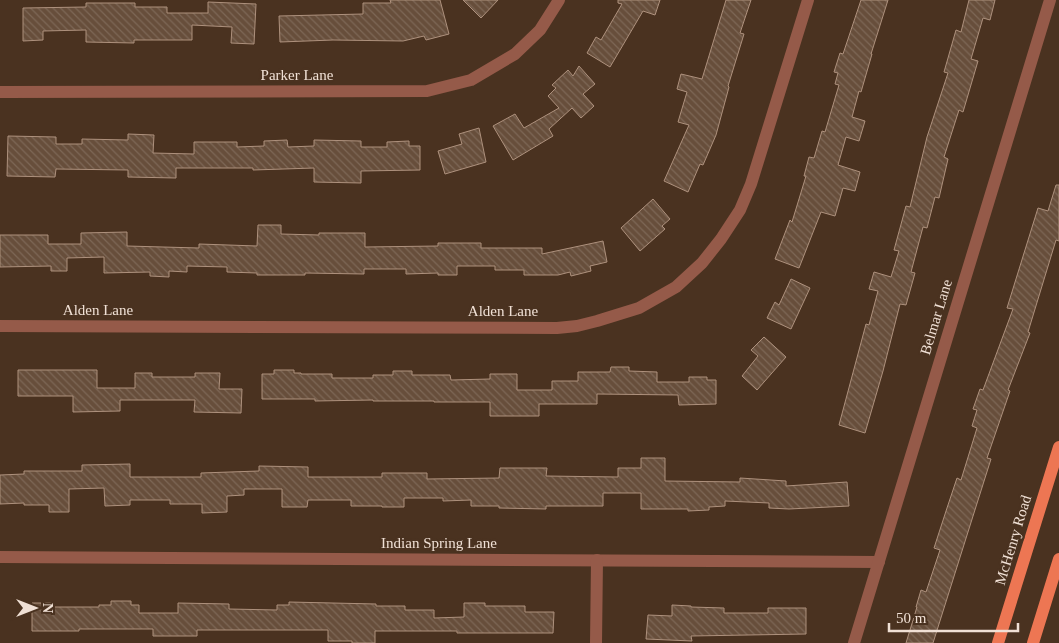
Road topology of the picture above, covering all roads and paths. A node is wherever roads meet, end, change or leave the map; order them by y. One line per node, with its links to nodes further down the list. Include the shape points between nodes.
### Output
1 (559, 0): 4 (street, Parker Lane, via 540,30 515,54 471,80 428,91)
2 (808, 0): 5 (street, Alden Lane, via 740,210 702,263 676,287 639,308 597,322 557,328)
3 (1050, 0): 10 (street, Belmar Lane)
4 (0, 92)
5 (0, 326)
6 (1059, 447): 13 (main road, McHenry Road)
7 (0, 557): 9 (street, Indian Spring Lane)
8 (1059, 559): 14 (main road)
9 (597, 560): 10 (street, Indian Spring Lane); 11 (street)
10 (879, 562): 12 (street, Belmar Lane)
11 (596, 643)
12 (854, 643)
13 (998, 643)
14 (1033, 643)

